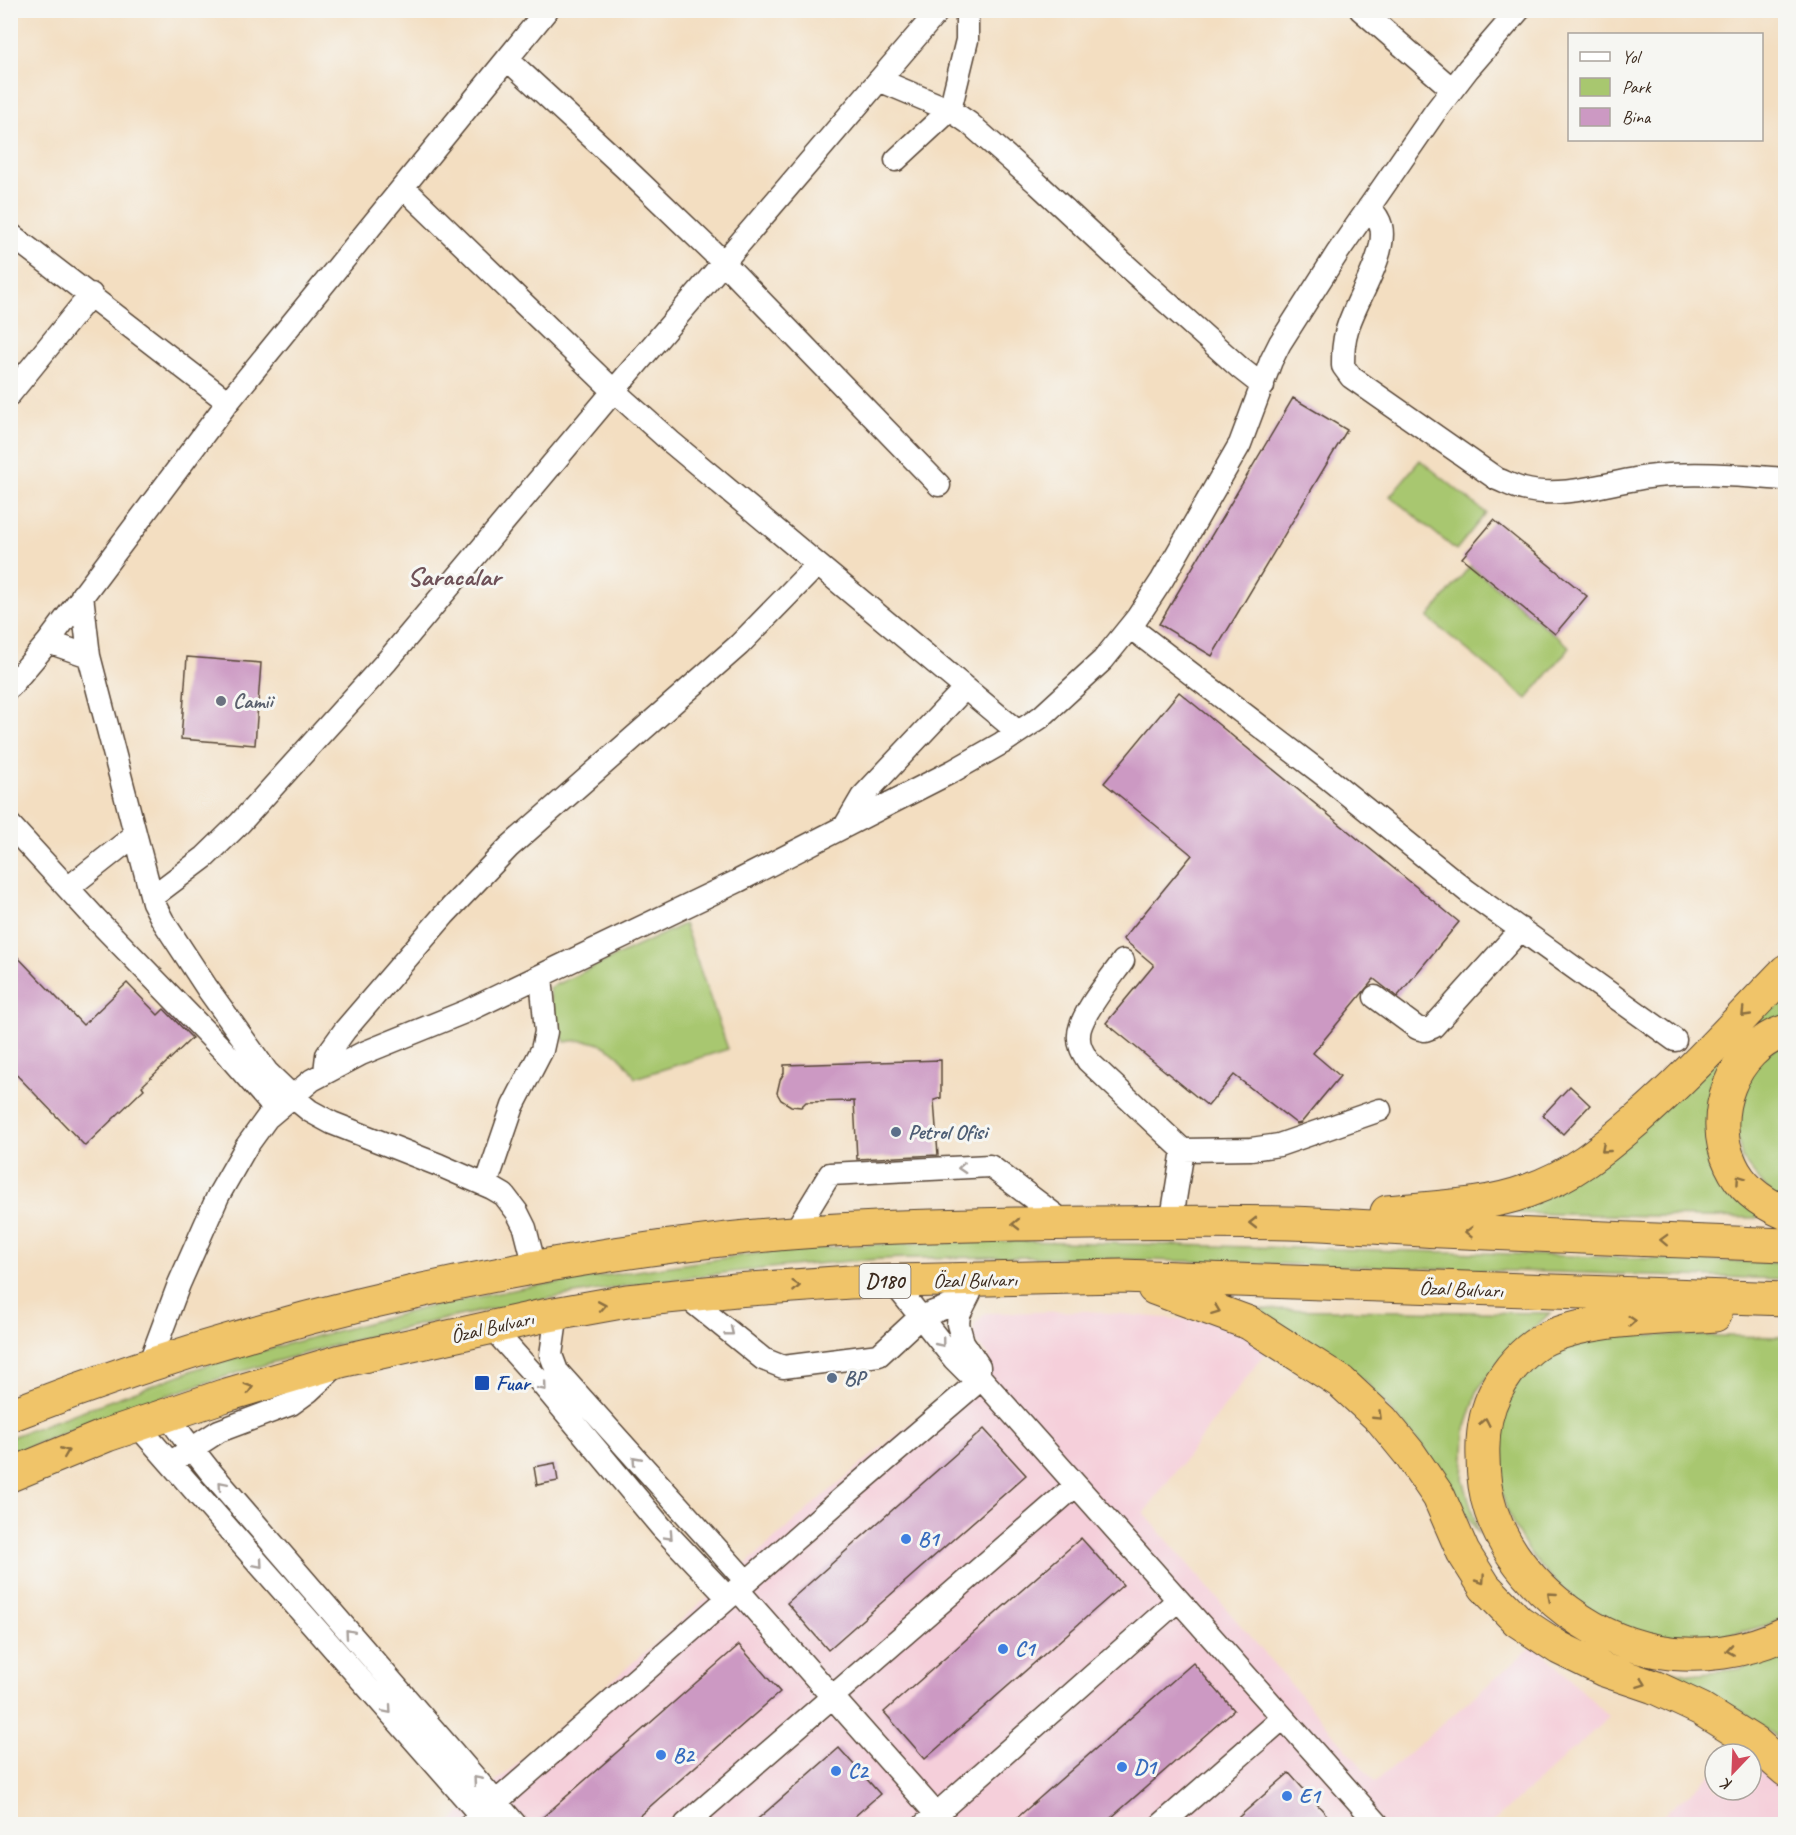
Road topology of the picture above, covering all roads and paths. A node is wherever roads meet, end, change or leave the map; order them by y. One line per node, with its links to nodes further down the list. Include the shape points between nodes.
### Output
1 (547, 10): 6 (street)
2 (939, 10): 7 (street)
3 (967, 10): 9 (street, via 967,40)
4 (1361, 10): 8 (street)
5 (1519, 10): 8 (street)
6 (507, 59): 11 (street); 14 (street)
7 (879, 80): 9 (street); 14 (street)
8 (1452, 89): 12 (street)
9 (950, 110): 10 (street); 16 (street)
10 (896, 160)
11 (403, 187): 17 (street); 19 (street)
12 (1369, 207): 16 (street, via 1280,343); 20 (street, via 1381,225 1381,249 1347,329 1343,366 1351,377 1497,479 1524,490 1546,491 1579,490 1655,476 1713,474)
13 (10, 234): 15 (street)
14 (724, 262): 17 (street); 21 (street)
15 (91, 294): 18 (street); 19 (street)
16 (1263, 386): 24 (street, via 1240,444 1162,580)
17 (614, 391): 22 (street); 34 (street, via 387,661 240,823)
18 (10, 394)
19 (228, 402): 23 (street)
20 (1785, 479)
21 (939, 485)
22 (817, 565): 28 (street); 42 (street, via 739,645 509,847 444,915 345,1030 327,1055)
23 (82, 595): 25 (street); 26 (street)
24 (1130, 627): 29 (street, via 1076,686); 35 (street)
25 (48, 642): 26 (street); 27 (street)
26 (89, 656): 32 (street)
27 (10, 687)
28 (965, 688): 29 (street); 31 (street, via 862,797)
29 (1018, 732): 31 (street, via 953,771)
30 (10, 825): 33 (street)
31 (844, 826): 38 (street)
32 (135, 835): 33 (street); 34 (street)
33 (68, 888): 43 (street, via 209,1035)
34 (152, 897): 43 (street, via 163,921 267,1072)
35 (1521, 929): 39 (street, via 1433,1027 1417,1028); 41 (street)
36 (1123, 961): 45 (street, via 1081,1022 1081,1049 1088,1061)
37 (1785, 971): 48 (highway, one-way to 48, via 1672,1089 1595,1157 1555,1180 1488,1201)
38 (541, 976): 42 (street); 46 (street, via 546,1032 542,1050 513,1106)
39 (1376, 997)
40 (1785, 1031): 47 (highway, one-way to 40, via 1755,1197 1743,1184 1731,1165 1722,1130 1722,1112 1733,1075 1743,1060 1769,1038)
41 (1675, 1040)
42 (325, 1072): 43 (street)
43 (284, 1103): 46 (street); 64 (street, via 267,1118 246,1147 218,1196)
44 (1380, 1110): 45 (street, via 1279,1145)
45 (1184, 1149): 50 (street)
46 (486, 1185): 53 (street, via 504,1195 517,1212)
47 (1785, 1213)
48 (1290, 1223): 50 (highway, one-way to 50); 52 (highway, one-way to 48)
49 (1064, 1224): 50 (highway); 51 (highway, one-way to 51); 51 (street, one-way to 51, via 990,1166 830,1174)
50 (1171, 1224)
51 (794, 1233): 53 (highway)
52 (1785, 1245)
53 (534, 1267): 64 (highway, via 311,1316)
54 (1121, 1276): 56 (highway, Özal Bulvarı / D180); 58 (highway, Özal Bulvarı / D180); 78 (highway, one-way to 78, via 1249,1323 1341,1382 1382,1420 1409,1453 1439,1497 1463,1552 1485,1587 1518,1621 1559,1648 1604,1670 1701,1709 1755,1743)
55 (892, 1281): 56 (highway, Özal Bulvarı / D180); 57 (highway, Özal Bulvarı / D180, one-way to 55); 61 (street)
56 (971, 1290): 61 (street); 65 (street, via 958,1324 963,1342 979,1366)
57 (684, 1295): 60 (highway, Özal Bulvarı / D180, one-way to 57); 61 (street, one-way to 61, via 763,1359 783,1367 879,1355)
58 (1785, 1299)
59 (1785, 1310): 75 (highway, one-way to 59, via 1731,1651 1680,1654 1631,1644 1574,1616 1511,1553 1490,1509 1482,1447 1484,1424 1500,1383 1526,1351 1549,1338 1599,1323)
60 (557, 1313): 62 (highway, Özal Bulvarı / D180); 73 (street, one-way to 60, via 557,1371 551,1355)
61 (920, 1317): 65 (street, one-way to 65, via 967,1372)
62 (491, 1327): 63 (highway, Özal Bulvarı / D180); 73 (street, one-way to 73, via 662,1528)
63 (340, 1362): 67 (highway, Özal Bulvarı / D180, one-way to 63); 69 (street, via 291,1404 219,1431)
64 (148, 1367): 66 (highway)
65 (980, 1378): 72 (street); 73 (street)
66 (10, 1415)
67 (168, 1415): 68 (highway, Özal Bulvarı / D180); 69 (street)
68 (137, 1425): 70 (street); 71 (highway, Özal Bulvarı / D180, one-way to 68)
69 (193, 1450): 70 (street); 79 (street, one-way to 69)
70 (170, 1462): 79 (street, one-way to 79)
71 (10, 1475)
72 (1076, 1485): 74 (street); 76 (street)
73 (737, 1590): 76 (street); 79 (street)
74 (1178, 1600): 77 (street); 81 (street)
75 (1785, 1633)
76 (834, 1696): 80 (street); 81 (street)
77 (1283, 1718): 83 (street); 84 (street)
78 (1785, 1770)
79 (484, 1817): 82 (street)
80 (698, 1821)
81 (936, 1821)
82 (515, 1824)
83 (1162, 1824)
84 (1378, 1824)

